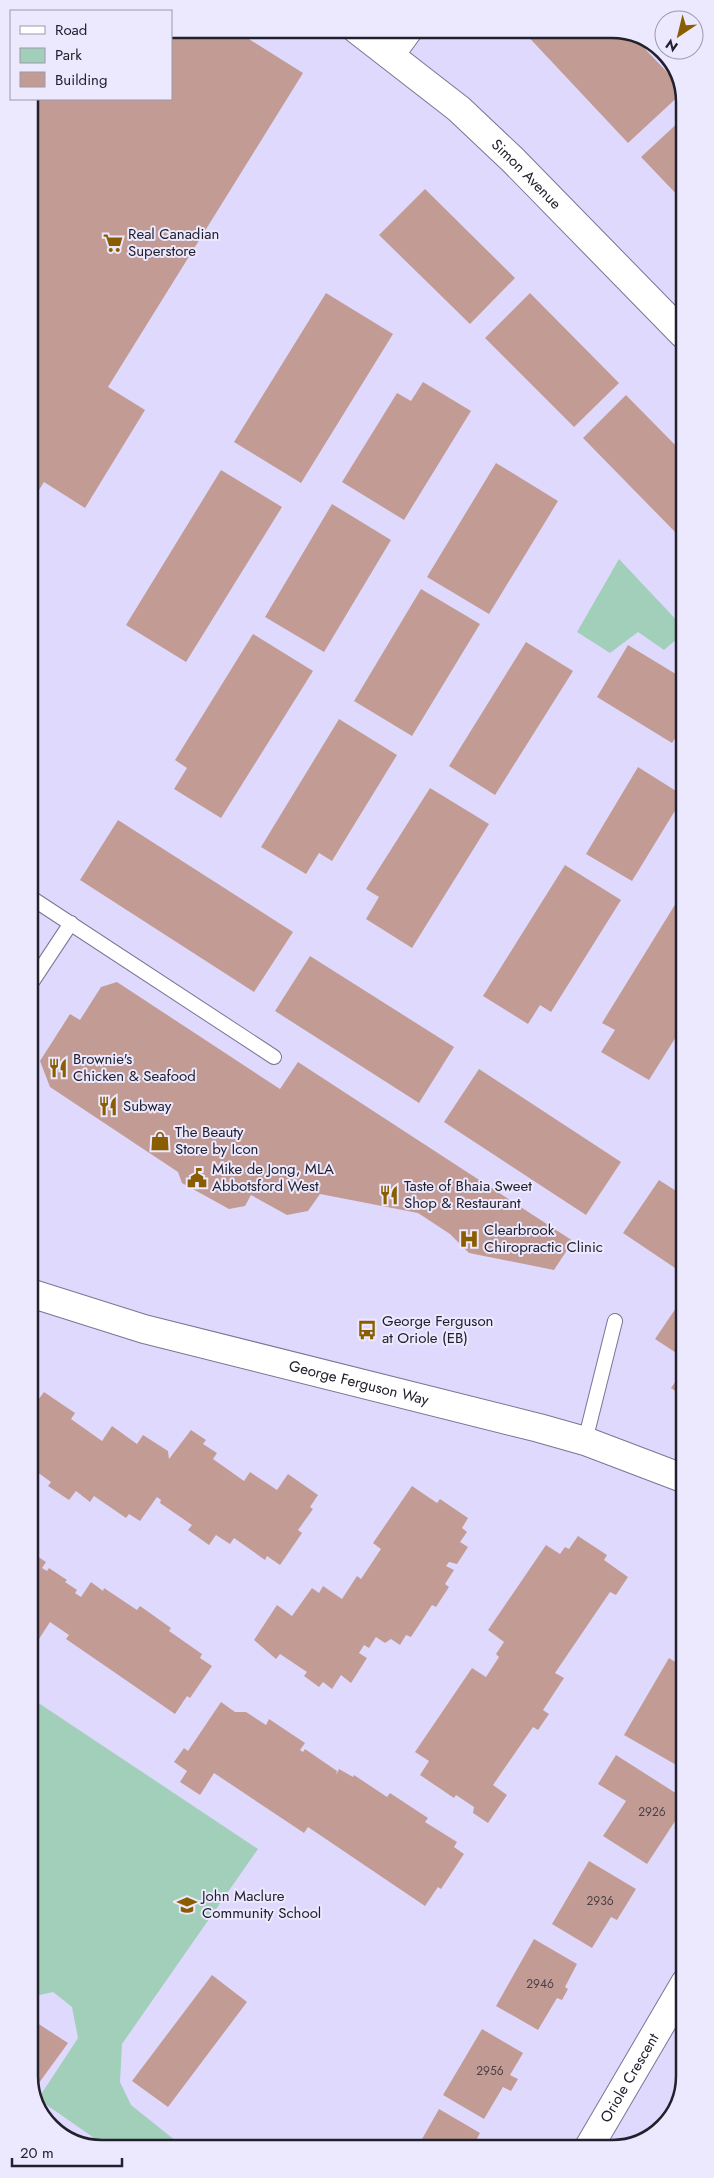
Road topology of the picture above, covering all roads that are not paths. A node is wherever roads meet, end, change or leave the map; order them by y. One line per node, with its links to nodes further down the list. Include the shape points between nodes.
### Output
1 (368, 38): 3 (street, Simon Avenue)
2 (402, 38): 3 (street)
3 (390, 55): 4 (street, Simon Avenue, via 459,109 513,160)
4 (676, 327)
5 (38, 902): 6 (lane)
6 (71, 923): 7 (lane); 8 (lane)
7 (38, 973)
8 (274, 1058)
9 (38, 1296): 11 (street, George Ferguson Way, via 144,1329)
10 (615, 1321): 11 (lane)
11 (585, 1441): 12 (street, George Ferguson Way)
12 (676, 1476)
13 (676, 1998): 14 (street, Oriole Crescent)
14 (593, 2140)

